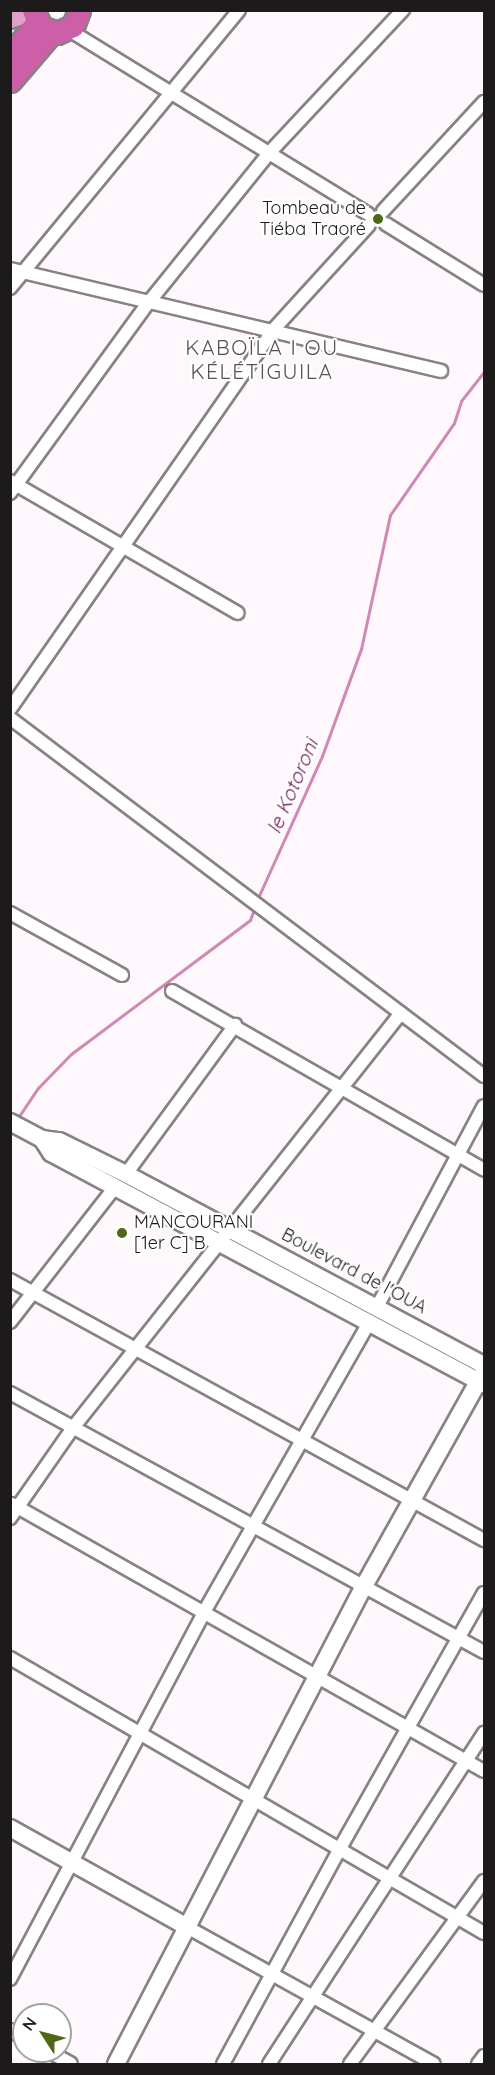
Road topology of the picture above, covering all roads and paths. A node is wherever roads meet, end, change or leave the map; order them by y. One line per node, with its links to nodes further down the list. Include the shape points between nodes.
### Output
1 (79, 10): 5 (highway)
2 (239, 10): 8 (street)
3 (403, 10): 10 (street)
4 (10, 19): 5 (main road)
5 (45, 21): 6 (highway); 7 (highway); 8 (street)
6 (10, 56)
7 (10, 81)
8 (170, 93): 10 (street); 14 (street)
9 (484, 102): 11 (street)
10 (270, 152): 12 (street); 17 (street)
11 (383, 211): 12 (street, via 375,209); 13 (street)
12 (369, 220): 13 (street, via 378,230); 18 (street)
13 (386, 224): 15 (street)
14 (16, 271): 16 (street); 17 (street)
15 (484, 285)
16 (10, 288)
17 (149, 302): 18 (street); 20 (street)
18 (273, 330): 19 (street); 21 (street)
19 (441, 370)
20 (12, 486): 21 (street)
21 (122, 547): 22 (street); 23 (street)
22 (237, 613)
23 (10, 709)
24 (10, 718): 28 (street)
25 (10, 914): 26 (street)
26 (122, 975)
27 (172, 991): 29 (street)
28 (402, 1013): 30 (street); 31 (street)
29 (235, 1025): 31 (street); 36 (street)
30 (484, 1076)
31 (342, 1086): 34 (street); 37 (street)
32 (484, 1106): 34 (street)
33 (10, 1122): 36 (street, Boulevard de l'OUA, via 42,1139 60,1141)
34 (458, 1152): 35 (street); 41 (street)
35 (484, 1170)
36 (121, 1180): 37 (street, Boulevard de l'OUA); 38 (street); 40 (street)
37 (229, 1227): 38 (street); 41 (street, Boulevard de l'OUA)
38 (219, 1242): 43 (street); 44 (street)
39 (10, 1280): 40 (street)
40 (33, 1293): 42 (street); 44 (street)
41 (378, 1305): 45 (street, Boulevard de l'OUA)
42 (10, 1322)
43 (369, 1323): 46 (street); 49 (street)
44 (135, 1348): 48 (street); 49 (street)
45 (484, 1365)
46 (483, 1379): 50 (street)
47 (10, 1393): 48 (street)
48 (72, 1429): 51 (street); 52 (street)
49 (303, 1438): 50 (street); 52 (street)
50 (412, 1499): 53 (street); 54 (street)
51 (13, 1509): 56 (street)
52 (254, 1525): 54 (street); 56 (street)
53 (484, 1540)
54 (364, 1586): 57 (street); 60 (street)
55 (484, 1593): 57 (street)
56 (204, 1612): 60 (street); 62 (street)
57 (460, 1639): 58 (street); 61 (street)
58 (484, 1652)
59 (10, 1658): 62 (street)
60 (318, 1676): 61 (street); 66 (street)
61 (409, 1727): 64 (street); 68 (street)
62 (138, 1733): 66 (street); 69 (street)
63 (484, 1733): 64 (street)
64 (466, 1760): 65 (street); 70 (street)
65 (484, 1771)
66 (252, 1800): 68 (street); 73 (street)
67 (10, 1828): 69 (street)
68 (339, 1850): 70 (street); 75 (street)
69 (72, 1860): 73 (street); 76 (street)
70 (388, 1878): 72 (street); 77 (street)
71 (484, 1881): 72 (street)
72 (458, 1918): 74 (street); 78 (street)
73 (187, 1928): 75 (street); 80 (street)
74 (484, 1933)
75 (272, 1971): 77 (street); 81 (street)
76 (10, 1979)
77 (314, 1995): 78 (street); 82 (street)
78 (374, 2032): 83 (street); 84 (street)
79 (484, 2056): 85 (street)
80 (116, 2064)
81 (223, 2064)
82 (269, 2064)
83 (350, 2064)
84 (434, 2064)
85 (478, 2064)

